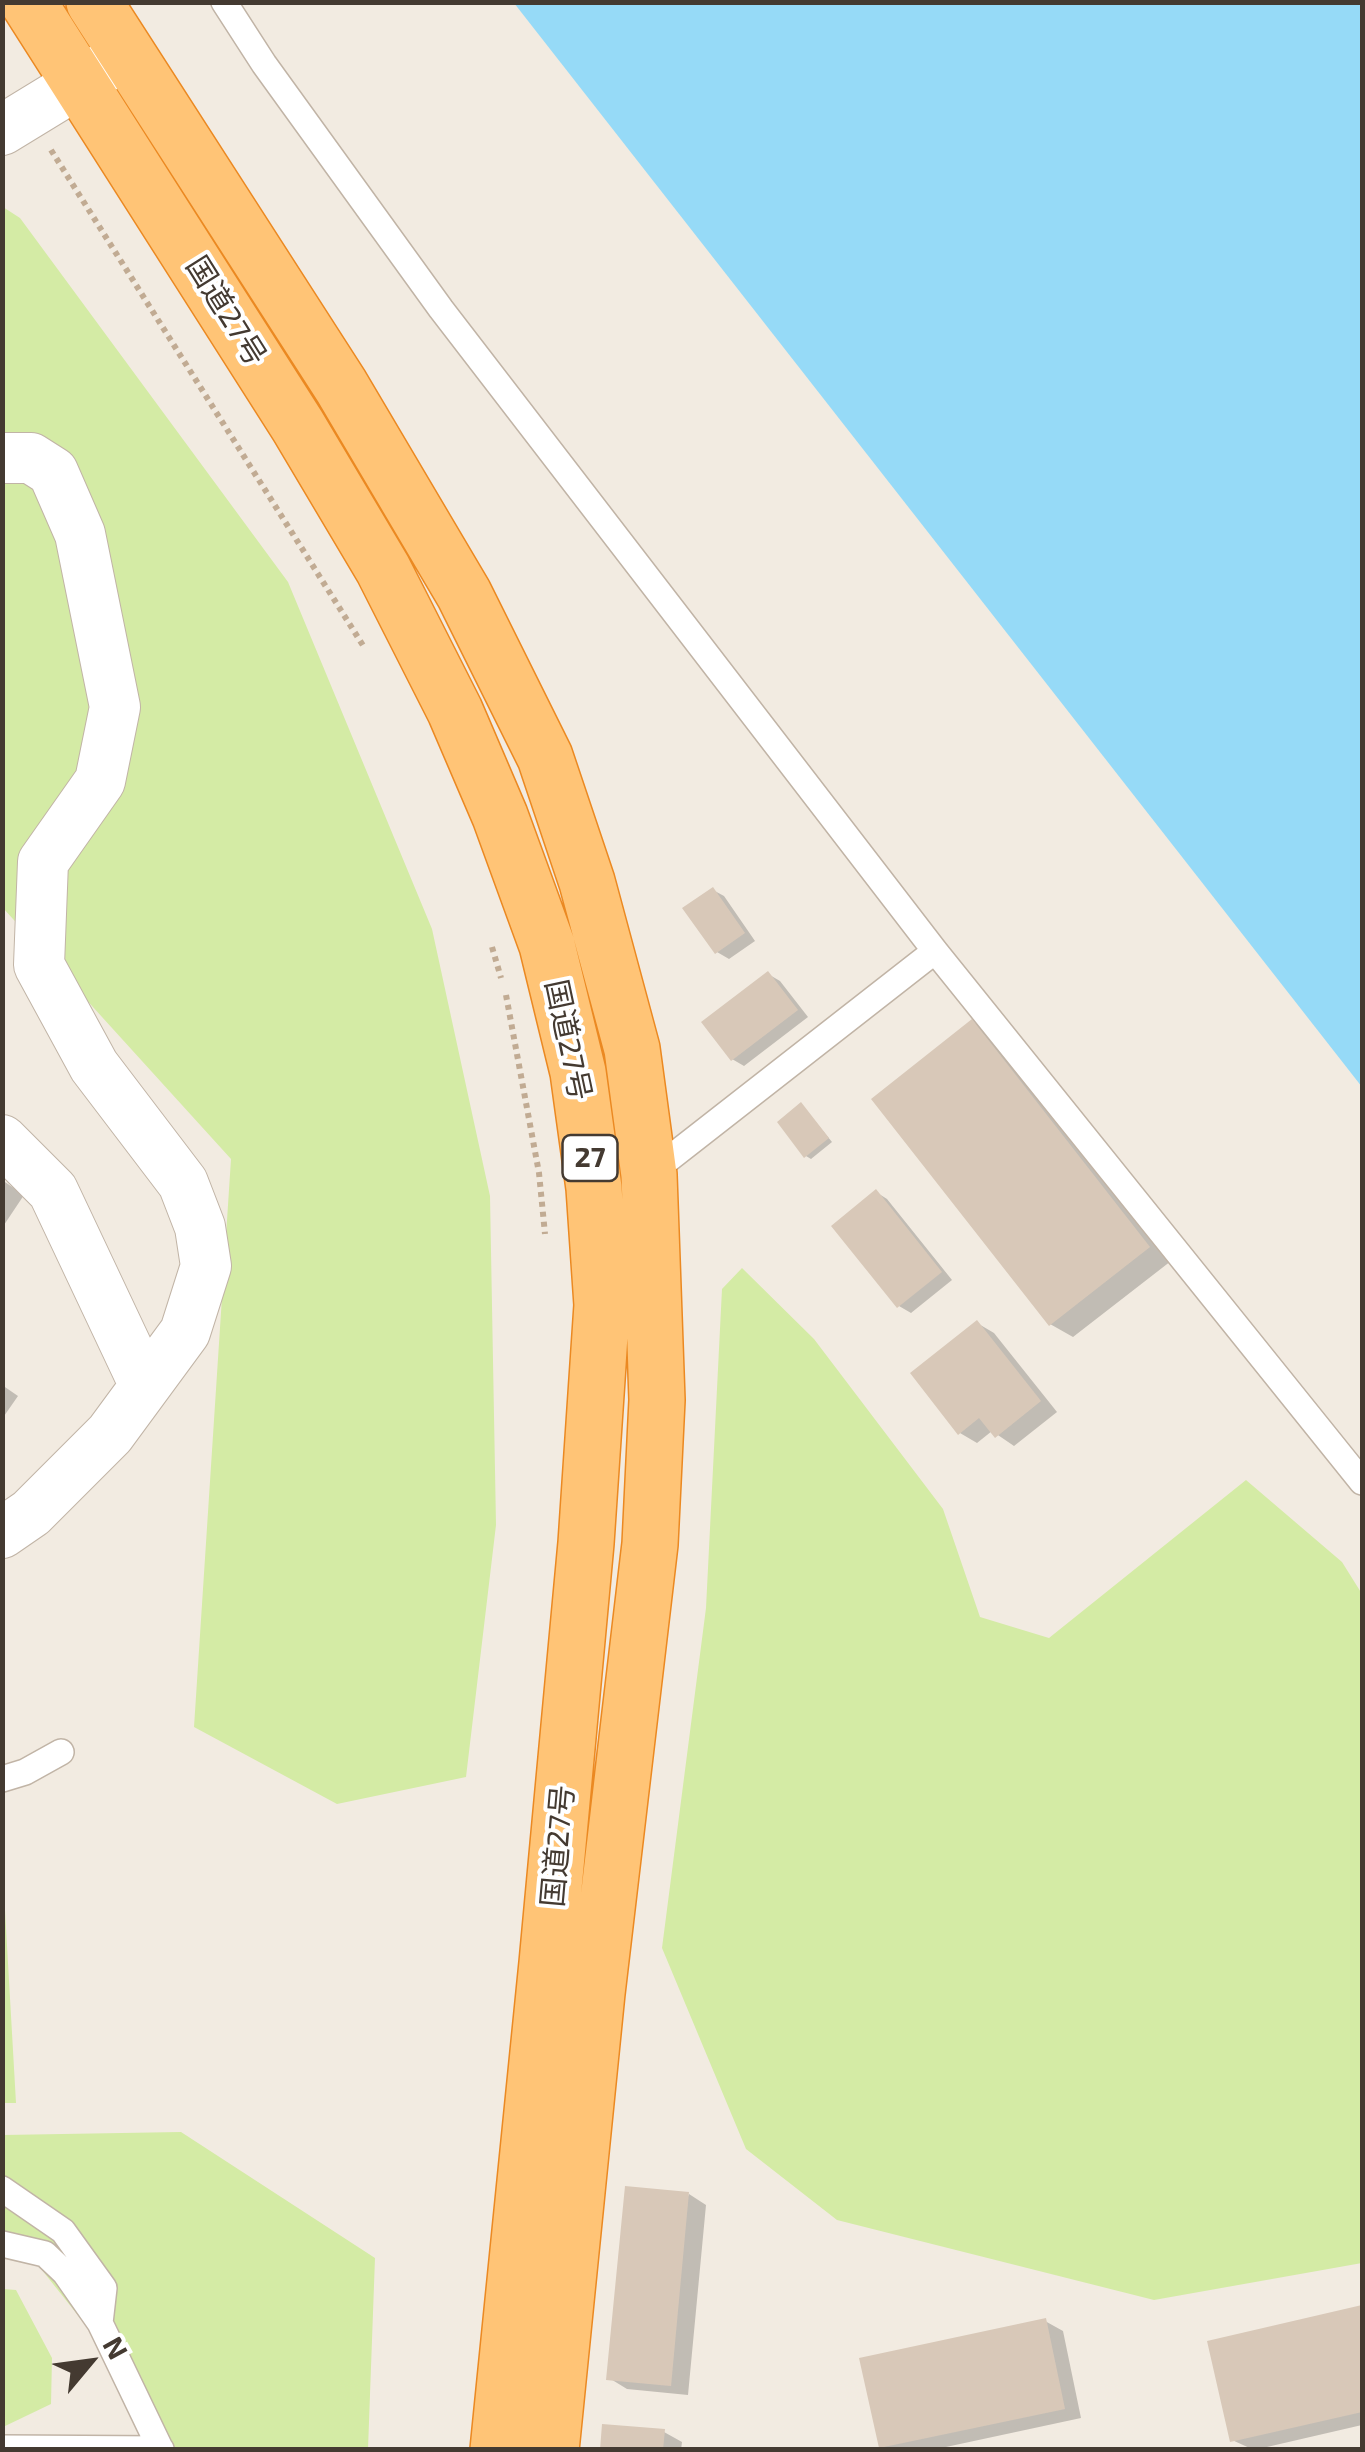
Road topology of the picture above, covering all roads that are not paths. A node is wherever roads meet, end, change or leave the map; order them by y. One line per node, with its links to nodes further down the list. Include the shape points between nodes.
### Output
1 (28, 2): 5 (highway, 国道27号 / 27)
2 (94, 2): 4 (highway, 国道27号 / 27)
3 (224, 2): 8 (lane, via 440,309)
4 (128, 53): 5 (street); 10 (highway, 国道27号 / 27, via 341,386 464,594 544,758 587,882 632,1049)
5 (80, 82): 6 (street); 10 (highway, 国道27号 / 27, via 384,570 455,711 548,945 578,1072)
6 (2, 130)
7 (2, 458): 11 (street, via 31,458 53,472 80,534 115,708 100,781 42,862 39,964 94,1066 183,1183 200,1227 206,1266 184,1332)
8 (935, 951): 10 (lane); 12 (lane)
9 (2, 1140): 11 (street, via 53,1191)
10 (621, 1182): 21 (highway, 国道27号 / 27, via 602,1304 586,1543); 22 (highway, 国道27号 / 27, via 657,1400 650,1544)
11 (146, 1386): 13 (street, via 110,1434)
12 (1362, 1482)
13 (2, 1534)
14 (61, 1752): 15 (lane)
15 (2, 1779)
16 (2, 2188): 18 (lane, via 62,2231 104,2288)
17 (2, 2244): 18 (lane, via 45,2254)
18 (100, 2323): 20 (lane)
19 (2, 2448): 20 (lane)
20 (161, 2449)
21 (498, 2450)
22 (551, 2450)

